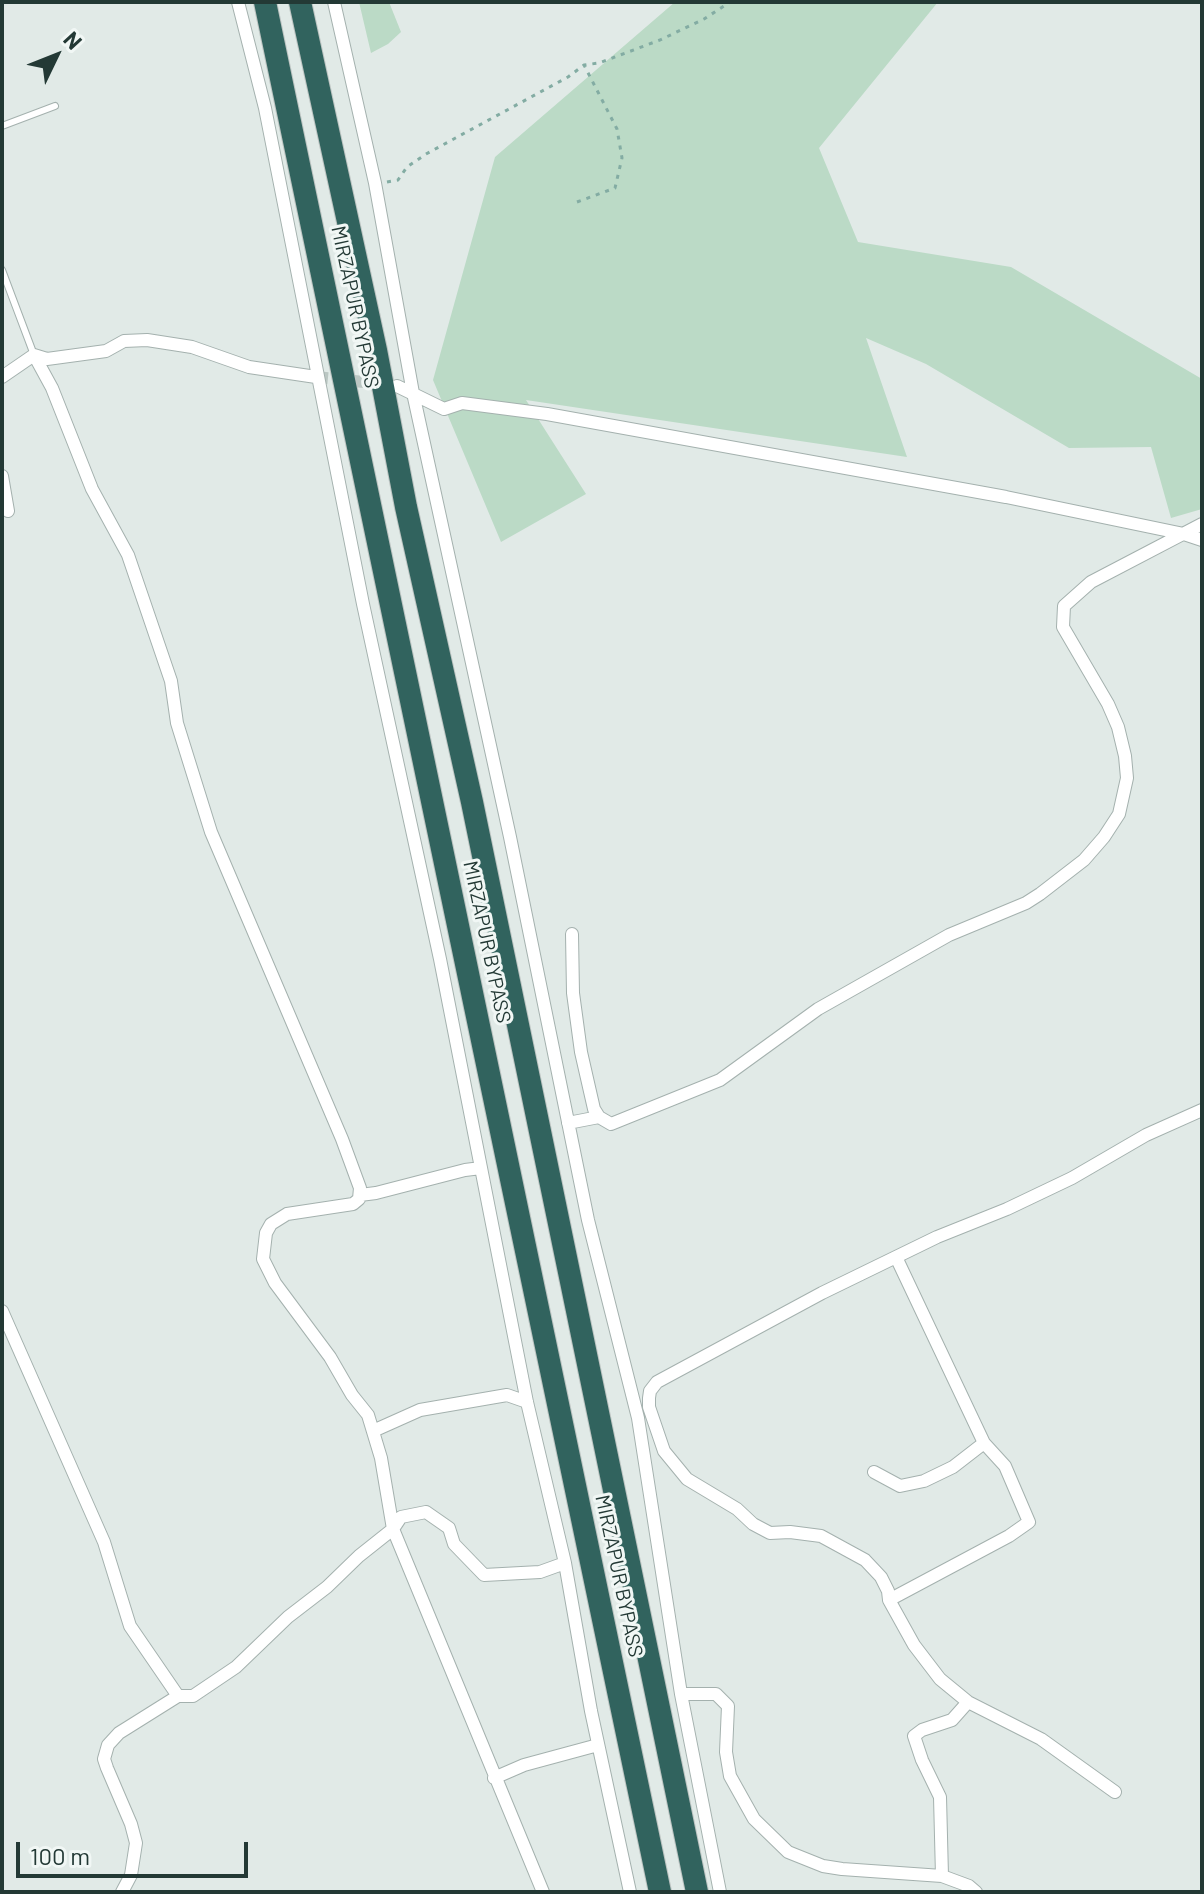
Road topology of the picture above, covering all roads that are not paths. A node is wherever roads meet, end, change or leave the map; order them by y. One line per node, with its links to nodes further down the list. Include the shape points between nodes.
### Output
1 (238, 2): 22 (street, via 265,108)
2 (265, 2): 43 (highway, MIRZAPUR BYPASS)
3 (300, 2): 44 (highway)
4 (334, 2): 12 (street, via 375,183)
5 (55, 106): 6 (lane)
6 (2, 126)
7 (2, 270): 8 (lane)
8 (34, 355): 9 (street); 10 (street, via 47,359 147,340 192,347 249,367); 23 (street, via 92,489 128,555 171,681 177,723 211,832 342,1139)
9 (2, 377)
10 (316, 377)
11 (397, 386): 12 (street)
12 (413, 393): 16 (street, via 444,409 462,403 547,414); 21 (street)
13 (2, 476): 14 (street)
14 (8, 511)
15 (1202, 524): 16 (street)
16 (1184, 534): 17 (street); 20 (street, via 1091,582 1064,606 1063,627 1108,704 1127,778 1119,814 1084,860 1026,903 949,935 818,1009 720,1080 619,1122)
17 (1202, 540)
18 (572, 934): 20 (street, via 581,1052)
19 (1202, 1110): 24 (street, via 1072,1178)
20 (599, 1117): 21 (street)
21 (568, 1123): 33 (street, via 638,1418)
22 (481, 1168): 23 (street); 26 (street)
23 (360, 1195): 27 (street, via 353,1204 287,1214 271,1224 263,1259 368,1415)
24 (896, 1257): 28 (street); 32 (street, via 657,1382 649,1398 664,1451 687,1479 770,1533 821,1536 854,1553 881,1577)
25 (2, 1311): 34 (street, via 104,1542 130,1626)
26 (527, 1402): 27 (street, via 507,1395 420,1410); 31 (street)
27 (373, 1431): 30 (street)
28 (984, 1443): 29 (street, via 924,1481 900,1486); 32 (street, via 1005,1466 1029,1522)
29 (874, 1472)
30 (393, 1529): 31 (street, via 401,1517 426,1512 449,1528 454,1544 484,1575 540,1572); 34 (street, via 236,1667 193,1696); 37 (street)
31 (565, 1563): 36 (street)
32 (889, 1600): 35 (street, via 927,1663)
33 (681, 1694): 39 (street, via 716,1694 728,1706 730,1776 754,1819 788,1852 842,1869); 45 (street)
34 (178, 1696): 40 (street, via 119,1733 105,1751 136,1843)
35 (968, 1702): 38 (street, via 1041,1739); 39 (street, via 952,1720 914,1736 940,1797)
36 (598, 1745): 37 (street); 42 (street)
37 (494, 1778): 41 (street)
38 (1115, 1792)
39 (942, 1876): 46 (street)
40 (122, 1892)
41 (543, 1892)
42 (630, 1892)
43 (660, 1892)
44 (697, 1892)
45 (720, 1892)
46 (976, 1892)

